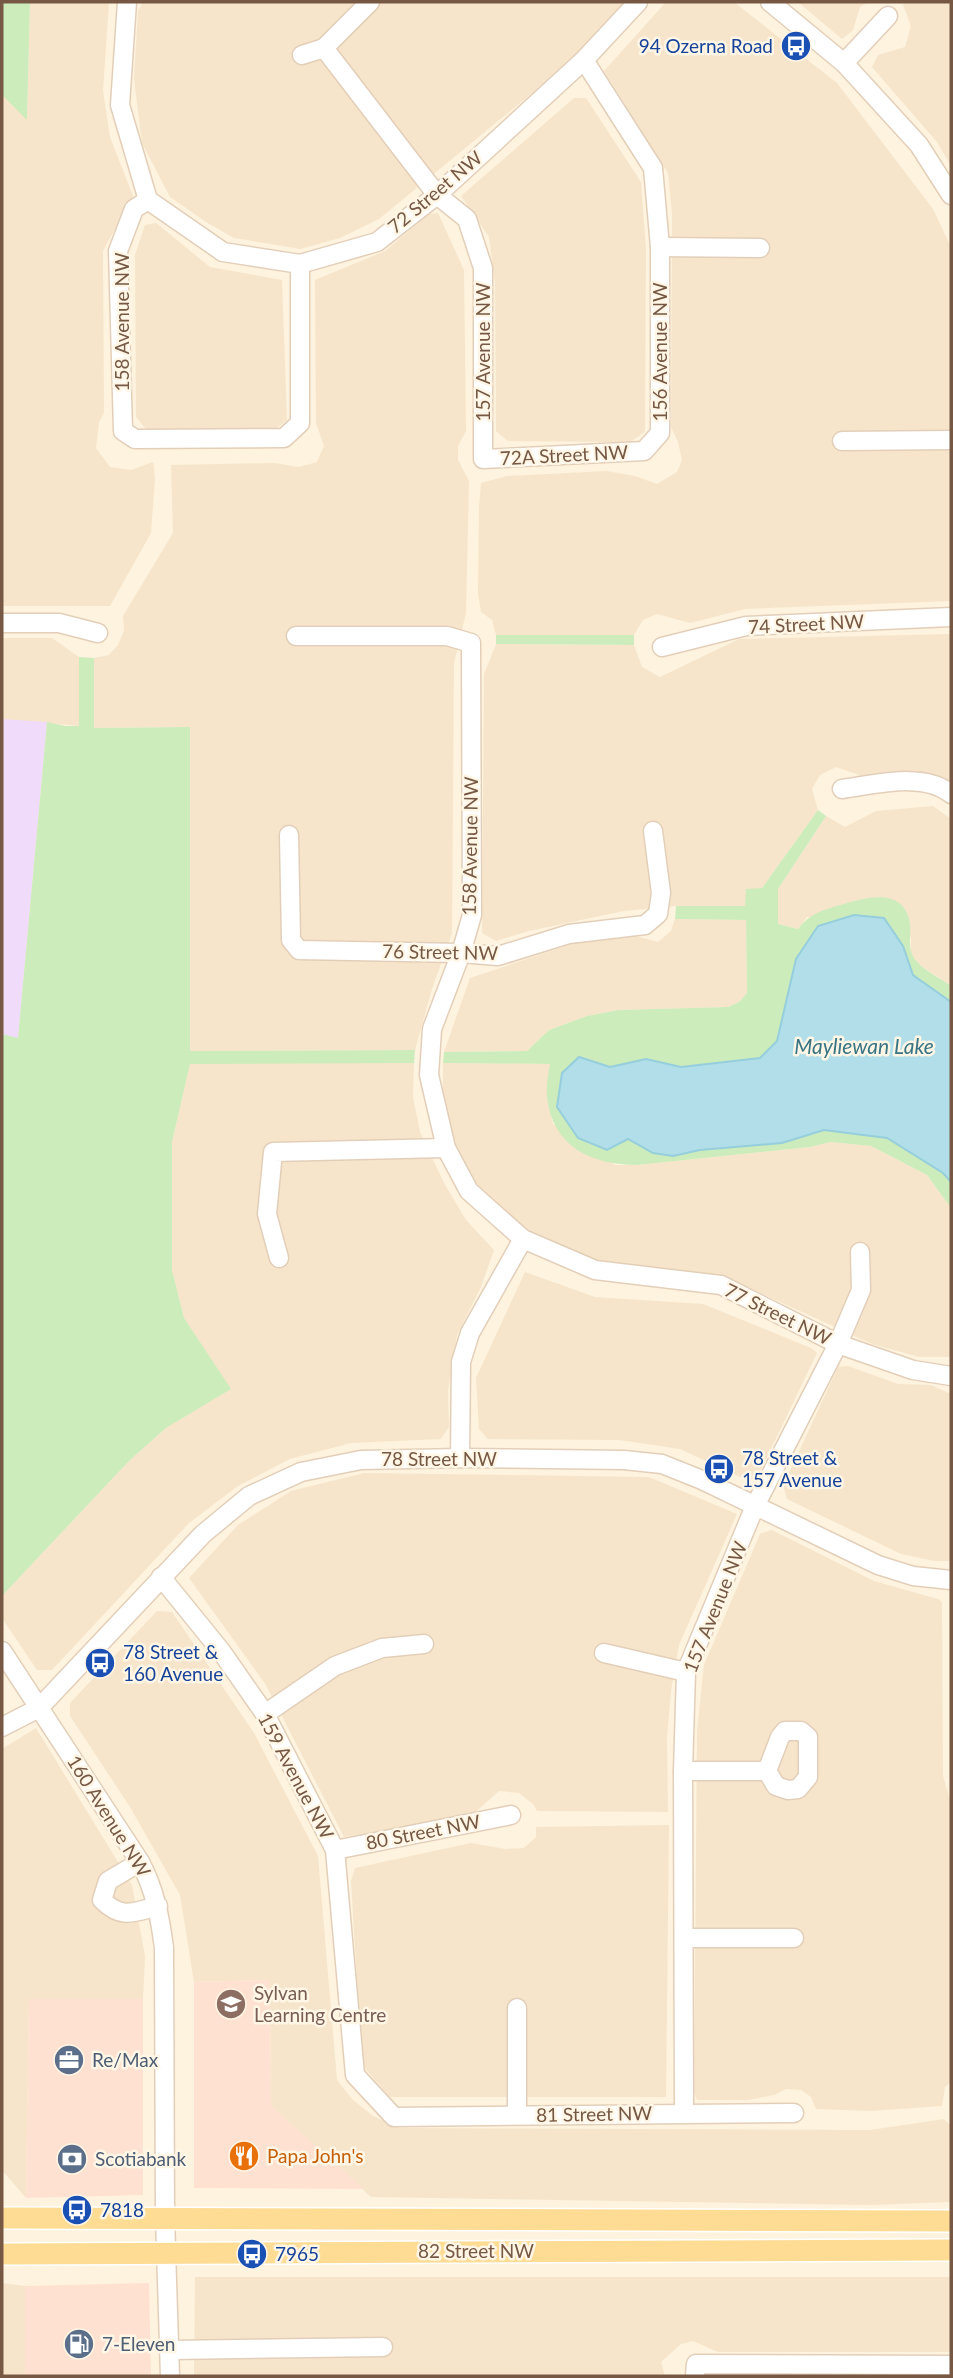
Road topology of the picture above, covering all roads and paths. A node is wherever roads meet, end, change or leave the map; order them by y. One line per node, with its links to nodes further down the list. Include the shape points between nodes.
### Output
1 (127, 2): 12 (street, via 120,105)
2 (370, 2): 6 (street)
3 (638, 2): 8 (street)
4 (770, 2): 9 (street)
5 (888, 16): 9 (street)
6 (324, 48): 7 (street); 10 (street, 157 Avenue NW)
7 (302, 55)
8 (584, 60): 10 (street, 72 Street NW); 13 (street, 156 Avenue NW, via 653,168)
9 (844, 63): 11 (street, via 919,145)
10 (437, 195): 15 (street, 72 Street NW, via 377,242); 19 (street, 157 Avenue NW, via 467,219 483,268)
11 (951, 195)
12 (148, 200): 15 (street, 72 Street NW, via 223,252); 15 (street, 158 Avenue NW, via 134,209 118,251 123,431 135,439 284,438 300,423)
13 (660, 247): 14 (street); 18 (street, 156 Avenue NW, via 660,433)
14 (760, 248)
15 (300, 264)
16 (951, 440): 17 (street)
17 (842, 442)
18 (644, 451): 19 (street, 72A Street NW)
19 (483, 459)
20 (951, 617): 24 (street, 74 Street NW, via 746,625)
21 (2, 623): 22 (street, via 59,623)
22 (98, 633)
23 (296, 636): 29 (street, 158 Avenue NW, via 447,636 471,643 472,915)
24 (662, 647)
25 (842, 789): 26 (street, via 921,780)
26 (951, 794)
27 (653, 831): 29 (street, 76 Street NW, via 661,893 658,914 645,925 569,934 498,956)
28 (289, 835): 29 (street, 76 Street NW, via 291,940 299,950)
29 (461, 953): 30 (street, 158 Avenue NW, via 432,1029 429,1075)
30 (446, 1148): 31 (street, 158 Avenue NW, via 469,1191); 33 (street, via 273,1152 267,1214)
31 (523, 1239): 34 (street, 77 Street NW, via 595,1270 721,1284); 36 (street, via 470,1333 461,1362)
32 (860, 1252): 34 (street, 157 Avenue NW, via 861,1290)
33 (279, 1258)
34 (838, 1344): 35 (street, 77 Street NW, via 913,1370); 37 (street, 157 Avenue NW)
35 (951, 1376)
36 (460, 1458): 37 (street, 78 Street NW, via 662,1464); 38 (street, 78 Street NW, via 361,1460 302,1472 249,1496)
37 (755, 1506): 39 (street, 78 Street NW, via 878,1565 913,1576); 43 (street, 157 Avenue NW)
38 (161, 1577): 44 (street, 78 Street NW); 45 (street, 159 Avenue NW)
39 (951, 1580)
40 (424, 1644): 45 (street, via 382,1647 335,1666)
41 (2, 1651): 44 (street, 160 Avenue NW)
42 (604, 1653): 43 (street)
43 (686, 1672): 47 (street, 157 Avenue NW)
44 (39, 1707): 46 (street, 78 Street NW); 51 (street, 160 Avenue NW)
45 (265, 1714): 50 (street, 159 Avenue NW)
46 (2, 1727)
47 (683, 1771): 48 (street); 53 (street, 157 Avenue NW)
48 (767, 1771)
49 (511, 1815): 50 (street, 80 Street NW)
50 (335, 1850): 59 (street, 159 Avenue NW, via 355,2075)
51 (140, 1862): 52 (street, 160 Avenue NW); 52 (street, via 108,1881 102,1900 125,1914)
52 (158, 1906): 60 (street, 160 Avenue NW, via 164,1948)
53 (684, 1938): 54 (street); 56 (street, 157 Avenue NW)
54 (794, 1938)
55 (517, 2008): 58 (street)
56 (684, 2113): 57 (street, 81 Street NW); 58 (street, 81 Street NW)
57 (794, 2113)
58 (517, 2115): 59 (street, 81 Street NW)
59 (394, 2117)
60 (165, 2217): 61 (main road, 82 Street NW); 62 (main road, 82 Street NW); 65 (street, 160 Avenue NW)
61 (2, 2218)
62 (951, 2221)
63 (951, 2250): 65 (main road, 82 Street NW)
64 (2, 2254): 65 (main road, 82 Street NW)
65 (167, 2254): 67 (street, 160 Avenue NW)
66 (383, 2347): 67 (street)
67 (170, 2350): 71 (street, 160 Avenue NW)
68 (951, 2365): 70 (street)
69 (695, 2370): 70 (street)
70 (878, 2371)
71 (170, 2376)

